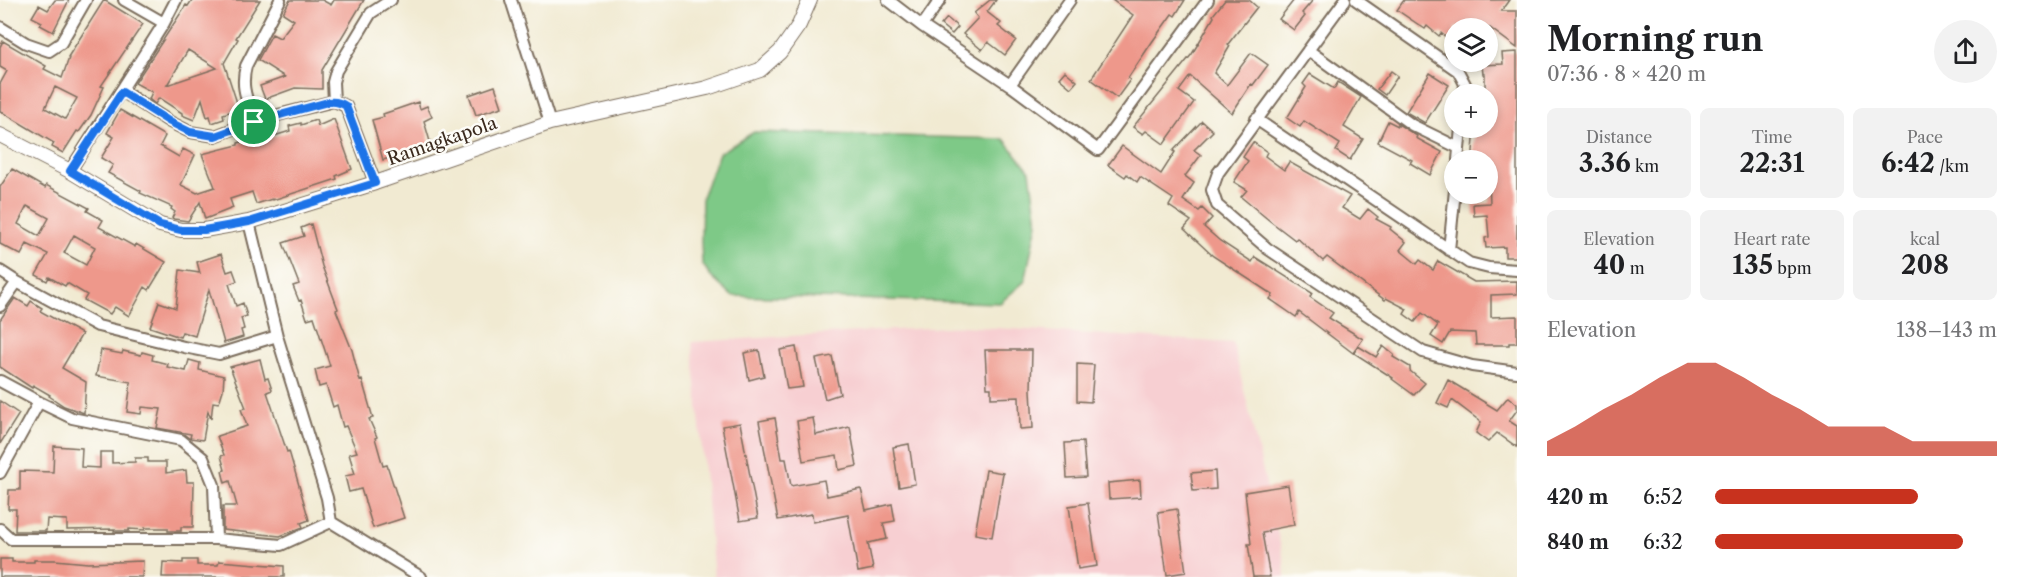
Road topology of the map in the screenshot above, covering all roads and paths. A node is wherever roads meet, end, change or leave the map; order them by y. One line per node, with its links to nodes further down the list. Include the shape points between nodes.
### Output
1 (86, 0): 16 (street, via 61,43 50,51 26,43)
2 (124, 0): 14 (street)
3 (176, 0): 14 (street)
4 (280, 0): 23 (street, via 243,77)
5 (391, 0): 21 (street, via 371,13 336,71)
6 (512, 0): 24 (street)
7 (810, 0): 24 (street, Ramagkapola, via 780,52 760,70 707,88)
8 (888, 0): 15 (street)
9 (940, 0): 15 (street)
10 (1070, 0): 19 (street)
11 (1208, 0): 19 (street, via 1098,150)
12 (1345, 0): 17 (street)
13 (1356, 0): 18 (street, via 1458,71)
14 (164, 23): 20 (street)
15 (922, 26): 19 (street)
16 (0, 27)
17 (1308, 50): 22 (street); 27 (street, via 1412,125)
18 (1465, 84)
19 (1010, 85)
20 (122, 92): 23 (street, via 190,132 215,136); 28 (street)
21 (334, 101): 23 (street); 29 (street, via 346,106)
22 (1256, 119): 32 (street); 38 (street, via 1218,173 1212,190 1217,205 1268,249 1423,352 1472,366)
23 (254, 122)
24 (550, 123): 29 (street, Ramagkapola)
25 (0, 135): 28 (street, Ramagkapola)
26 (1460, 138): 27 (street)
27 (1459, 148)
28 (70, 171): 31 (street, Ramagkapola, via 160,225 204,230)
29 (375, 183): 31 (street, Ramagkapola)
30 (1454, 204): 32 (street)
31 (249, 222): 37 (street)
32 (1449, 250): 33 (street, via 1469,263)
33 (1517, 270)
34 (0, 271): 35 (street)
35 (17, 282): 36 (street); 37 (street, via 98,326 184,347 219,354)
36 (0, 306)
37 (277, 336): 42 (street)
38 (1517, 372)
39 (0, 381): 40 (street)
40 (39, 402): 41 (street); 44 (street, via 72,418 181,440 203,458 214,485)
41 (0, 472)
42 (332, 522): 44 (street, via 281,545); 45 (street)
43 (0, 529): 44 (street, via 11,539)
44 (216, 539)
45 (421, 577)

